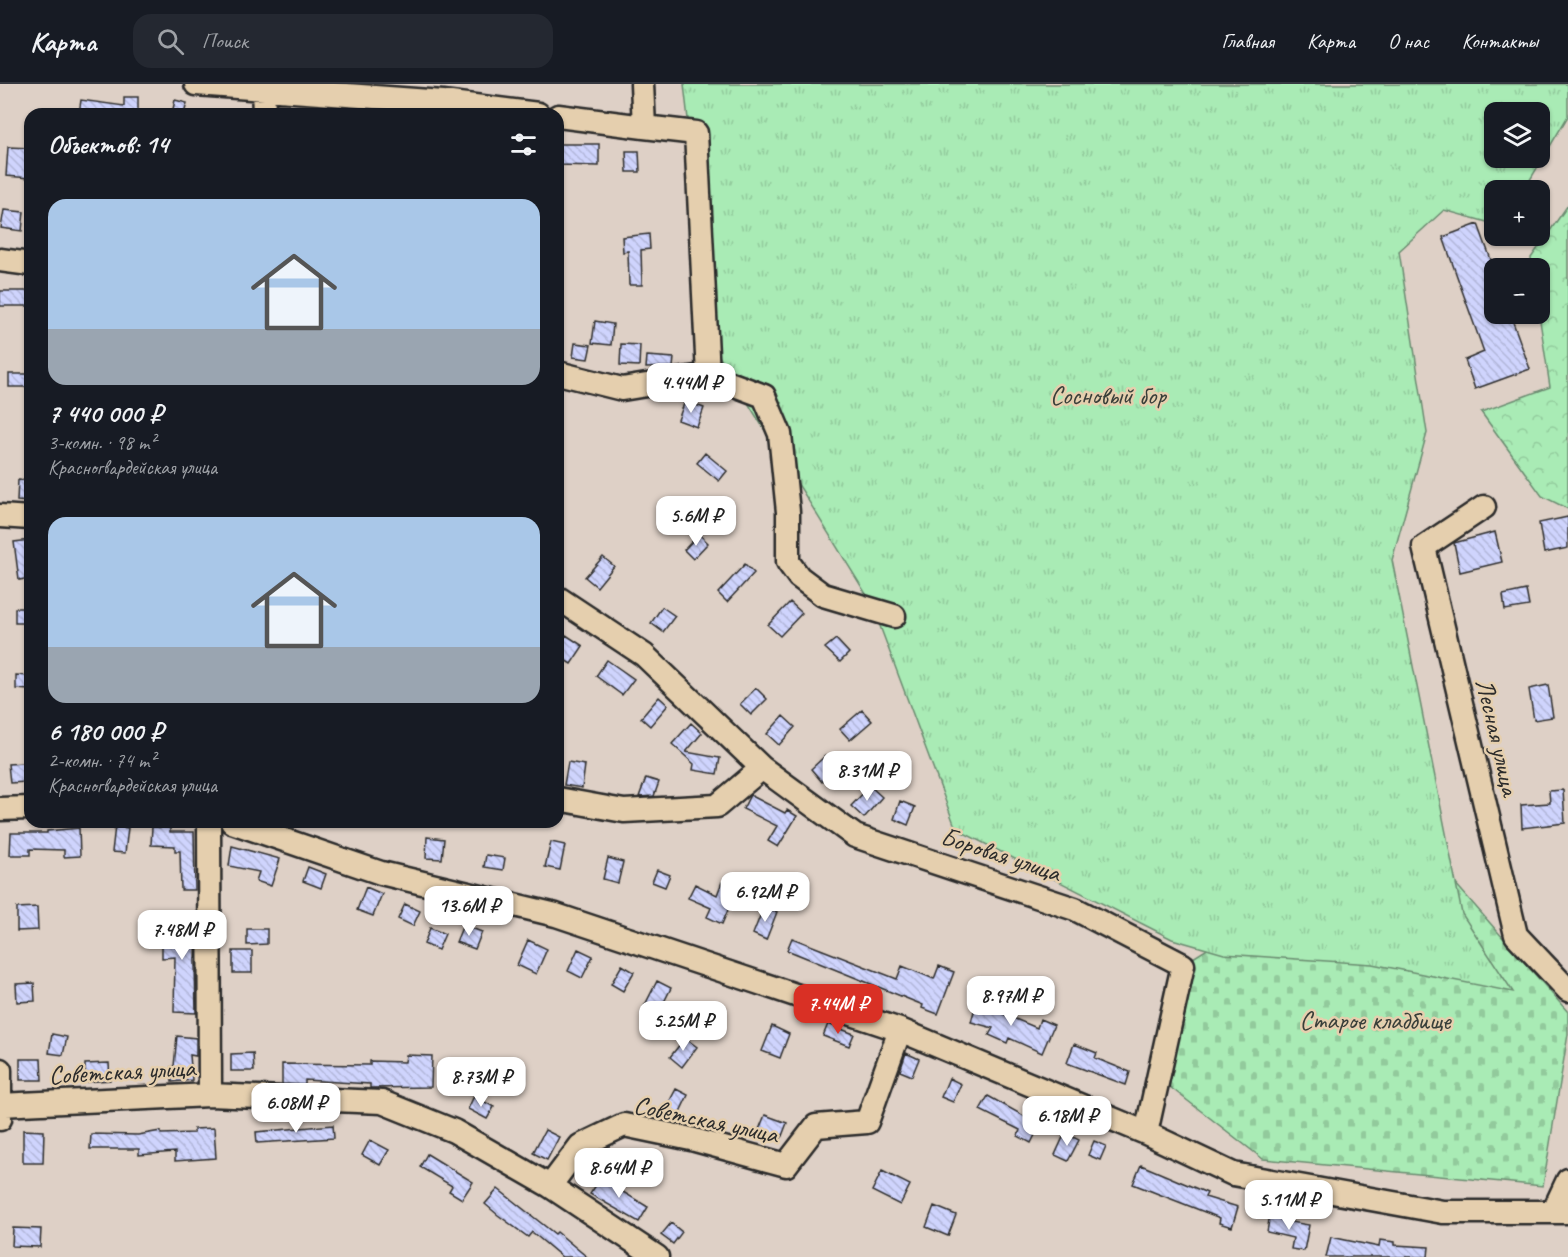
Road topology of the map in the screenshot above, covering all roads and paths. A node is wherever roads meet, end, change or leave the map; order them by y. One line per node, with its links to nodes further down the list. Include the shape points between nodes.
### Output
1 (196, 84): 3 (street)
2 (642, 84): 8 (street)
3 (249, 85): 4 (street); 5 (street)
4 (442, 93): 6 (street)
5 (261, 108)
6 (511, 108)
7 (564, 117): 8 (street)
8 (644, 127): 12 (street, via 696,132)
9 (0, 260): 10 (street)
10 (24, 263)
11 (564, 374): 12 (street, via 622,389)
12 (708, 375): 17 (street, via 764,396 780,434 788,512 788,562 823,595)
13 (1484, 507): 24 (street, Лесная улица, via 1424,547 1516,935)
14 (0, 516): 15 (street)
15 (24, 518)
16 (564, 601): 18 (street, Боровая улица, via 644,655)
17 (894, 616)
18 (762, 768): 19 (street, via 717,806 624,811); 30 (street, Боровая улица, via 855,836 1075,909 1183,965)
19 (564, 800)
20 (24, 808): 21 (street)
21 (0, 809)
22 (209, 828): 27 (street)
23 (250, 828): 25 (street, via 381,873 556,915)
24 (1568, 990)
25 (900, 1030): 30 (street); 32 (street, Советская улица, via 867,1122 816,1126 786,1165 624,1125 580,1146)
26 (0, 1070): 28 (street)
27 (210, 1095): 28 (street, Советская улица); 32 (street, Советская улица, via 382,1102 454,1131)
28 (0, 1105): 29 (street)
29 (0, 1119)
30 (1146, 1133): 33 (street, via 1233,1174 1443,1212)
31 (1568, 1180): 33 (street)
32 (550, 1186): 34 (street, Советская улица)
33 (1561, 1212)
34 (657, 1257)

